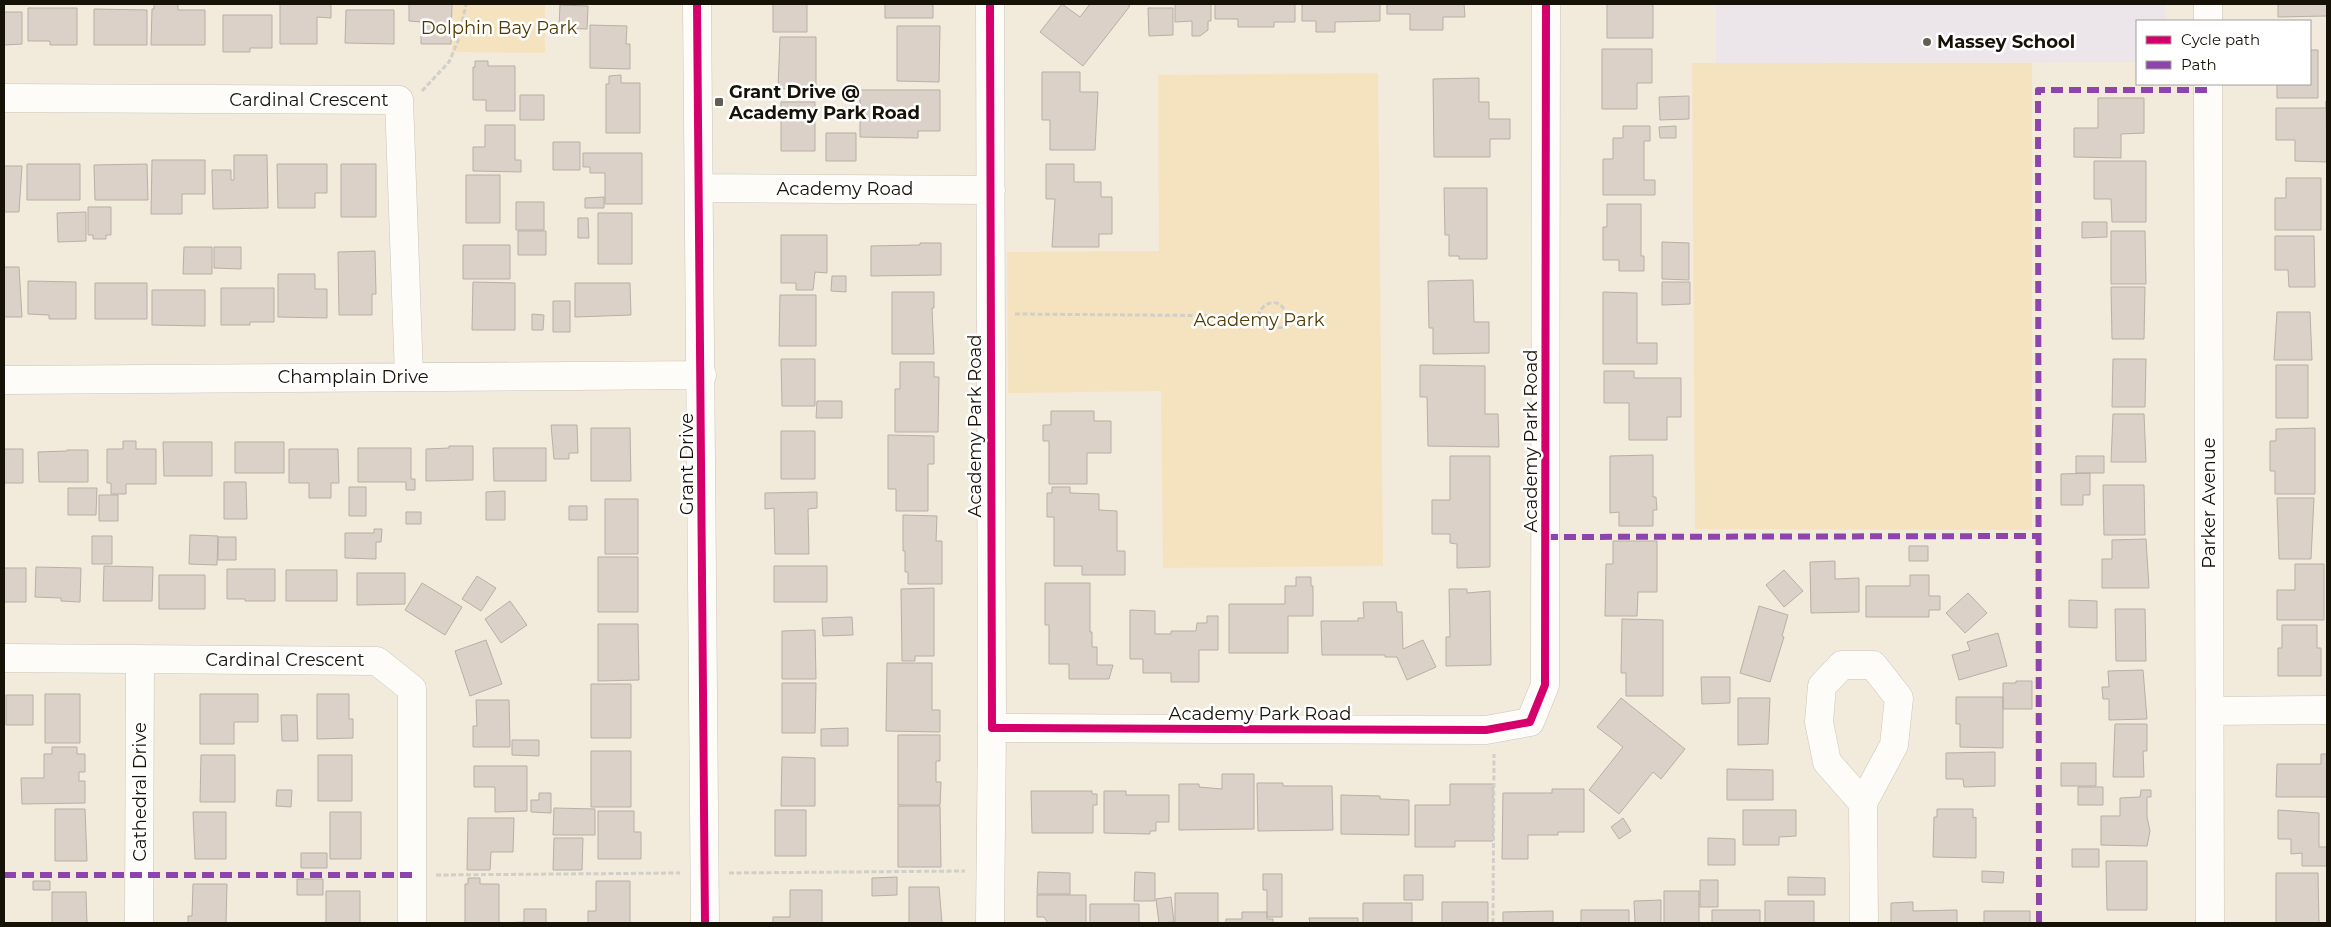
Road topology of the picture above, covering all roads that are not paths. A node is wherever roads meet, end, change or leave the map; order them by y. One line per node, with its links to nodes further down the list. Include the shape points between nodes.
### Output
1 (697, 4): 8 (street, Grant Drive)
2 (990, 4): 9 (street, Academy Park Road)
3 (1546, 4): 17 (street, Academy Park Road, via 1545,685 1530,722 1494,728)
4 (2208, 4): 5 (street)
5 (2208, 20)
6 (2208, 85): 16 (street, Parker Avenue)
7 (4, 98): 11 (street, Cardinal Crescent, via 399,100)
8 (700, 188): 9 (street, Academy Road); 10 (street, Grant Drive)
9 (991, 190): 17 (street, Academy Park Road)
10 (702, 375): 11 (street, Champlain Drive); 21 (street, Grant Drive)
11 (409, 376): 12 (street, Champlain Drive)
12 (4, 380)
13 (4, 658): 14 (street, Cardinal Crescent)
14 (140, 660): 19 (street, Cathedral Drive); 20 (street, Cardinal Crescent, via 377,661 412,689)
15 (2327, 710): 16 (street)
16 (2210, 711): 24 (street, Parker Avenue)
17 (992, 728): 22 (street, Academy Park Road)
18 (1863, 803): 18 (street, via 1894,745 1899,698 1873,665 1842,665 1822,686 1819,722 1827,762); 23 (street)
19 (139, 923)
20 (412, 923)
21 (705, 923)
22 (990, 923)
23 (1864, 923)
24 (2210, 923)

